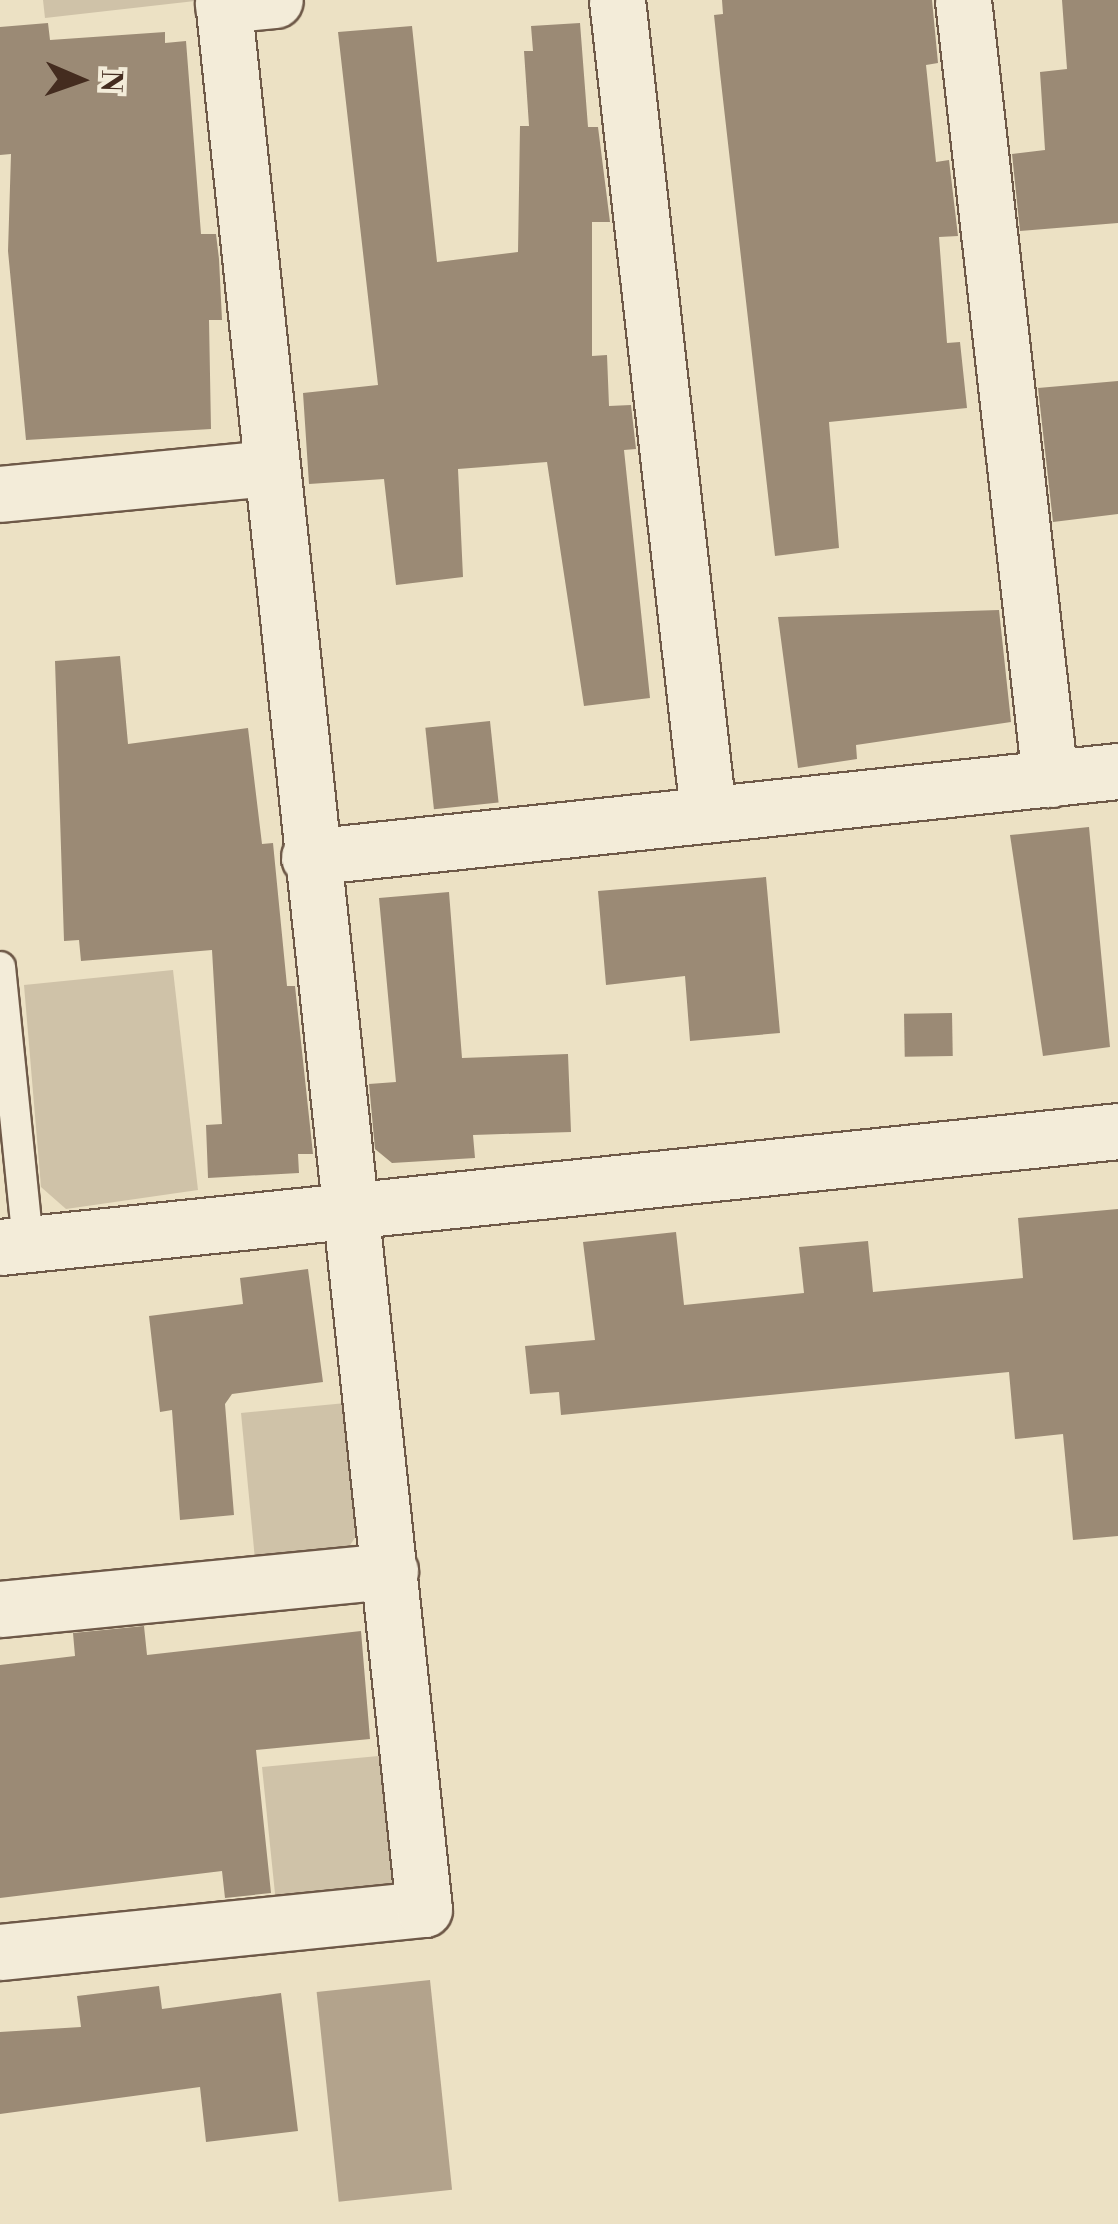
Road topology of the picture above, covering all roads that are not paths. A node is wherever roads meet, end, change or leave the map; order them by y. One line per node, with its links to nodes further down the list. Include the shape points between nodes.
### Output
1 (617, 0): 8 (street)
2 (963, 0): 7 (street)
3 (240, 2): 4 (street)
4 (269, 468): 5 (street); 9 (street)
5 (0, 494)
6 (1118, 771): 7 (street)
7 (1050, 779): 8 (street)
8 (708, 812): 9 (street)
9 (309, 857): 12 (street)
10 (0, 967): 13 (lane)
11 (1118, 1131): 12 (street)
12 (346, 1215): 13 (street); 14 (street)
13 (14, 1246)
14 (390, 1571): 15 (street); 16 (street, via 424,1908)
15 (0, 1609)
16 (0, 1952)

